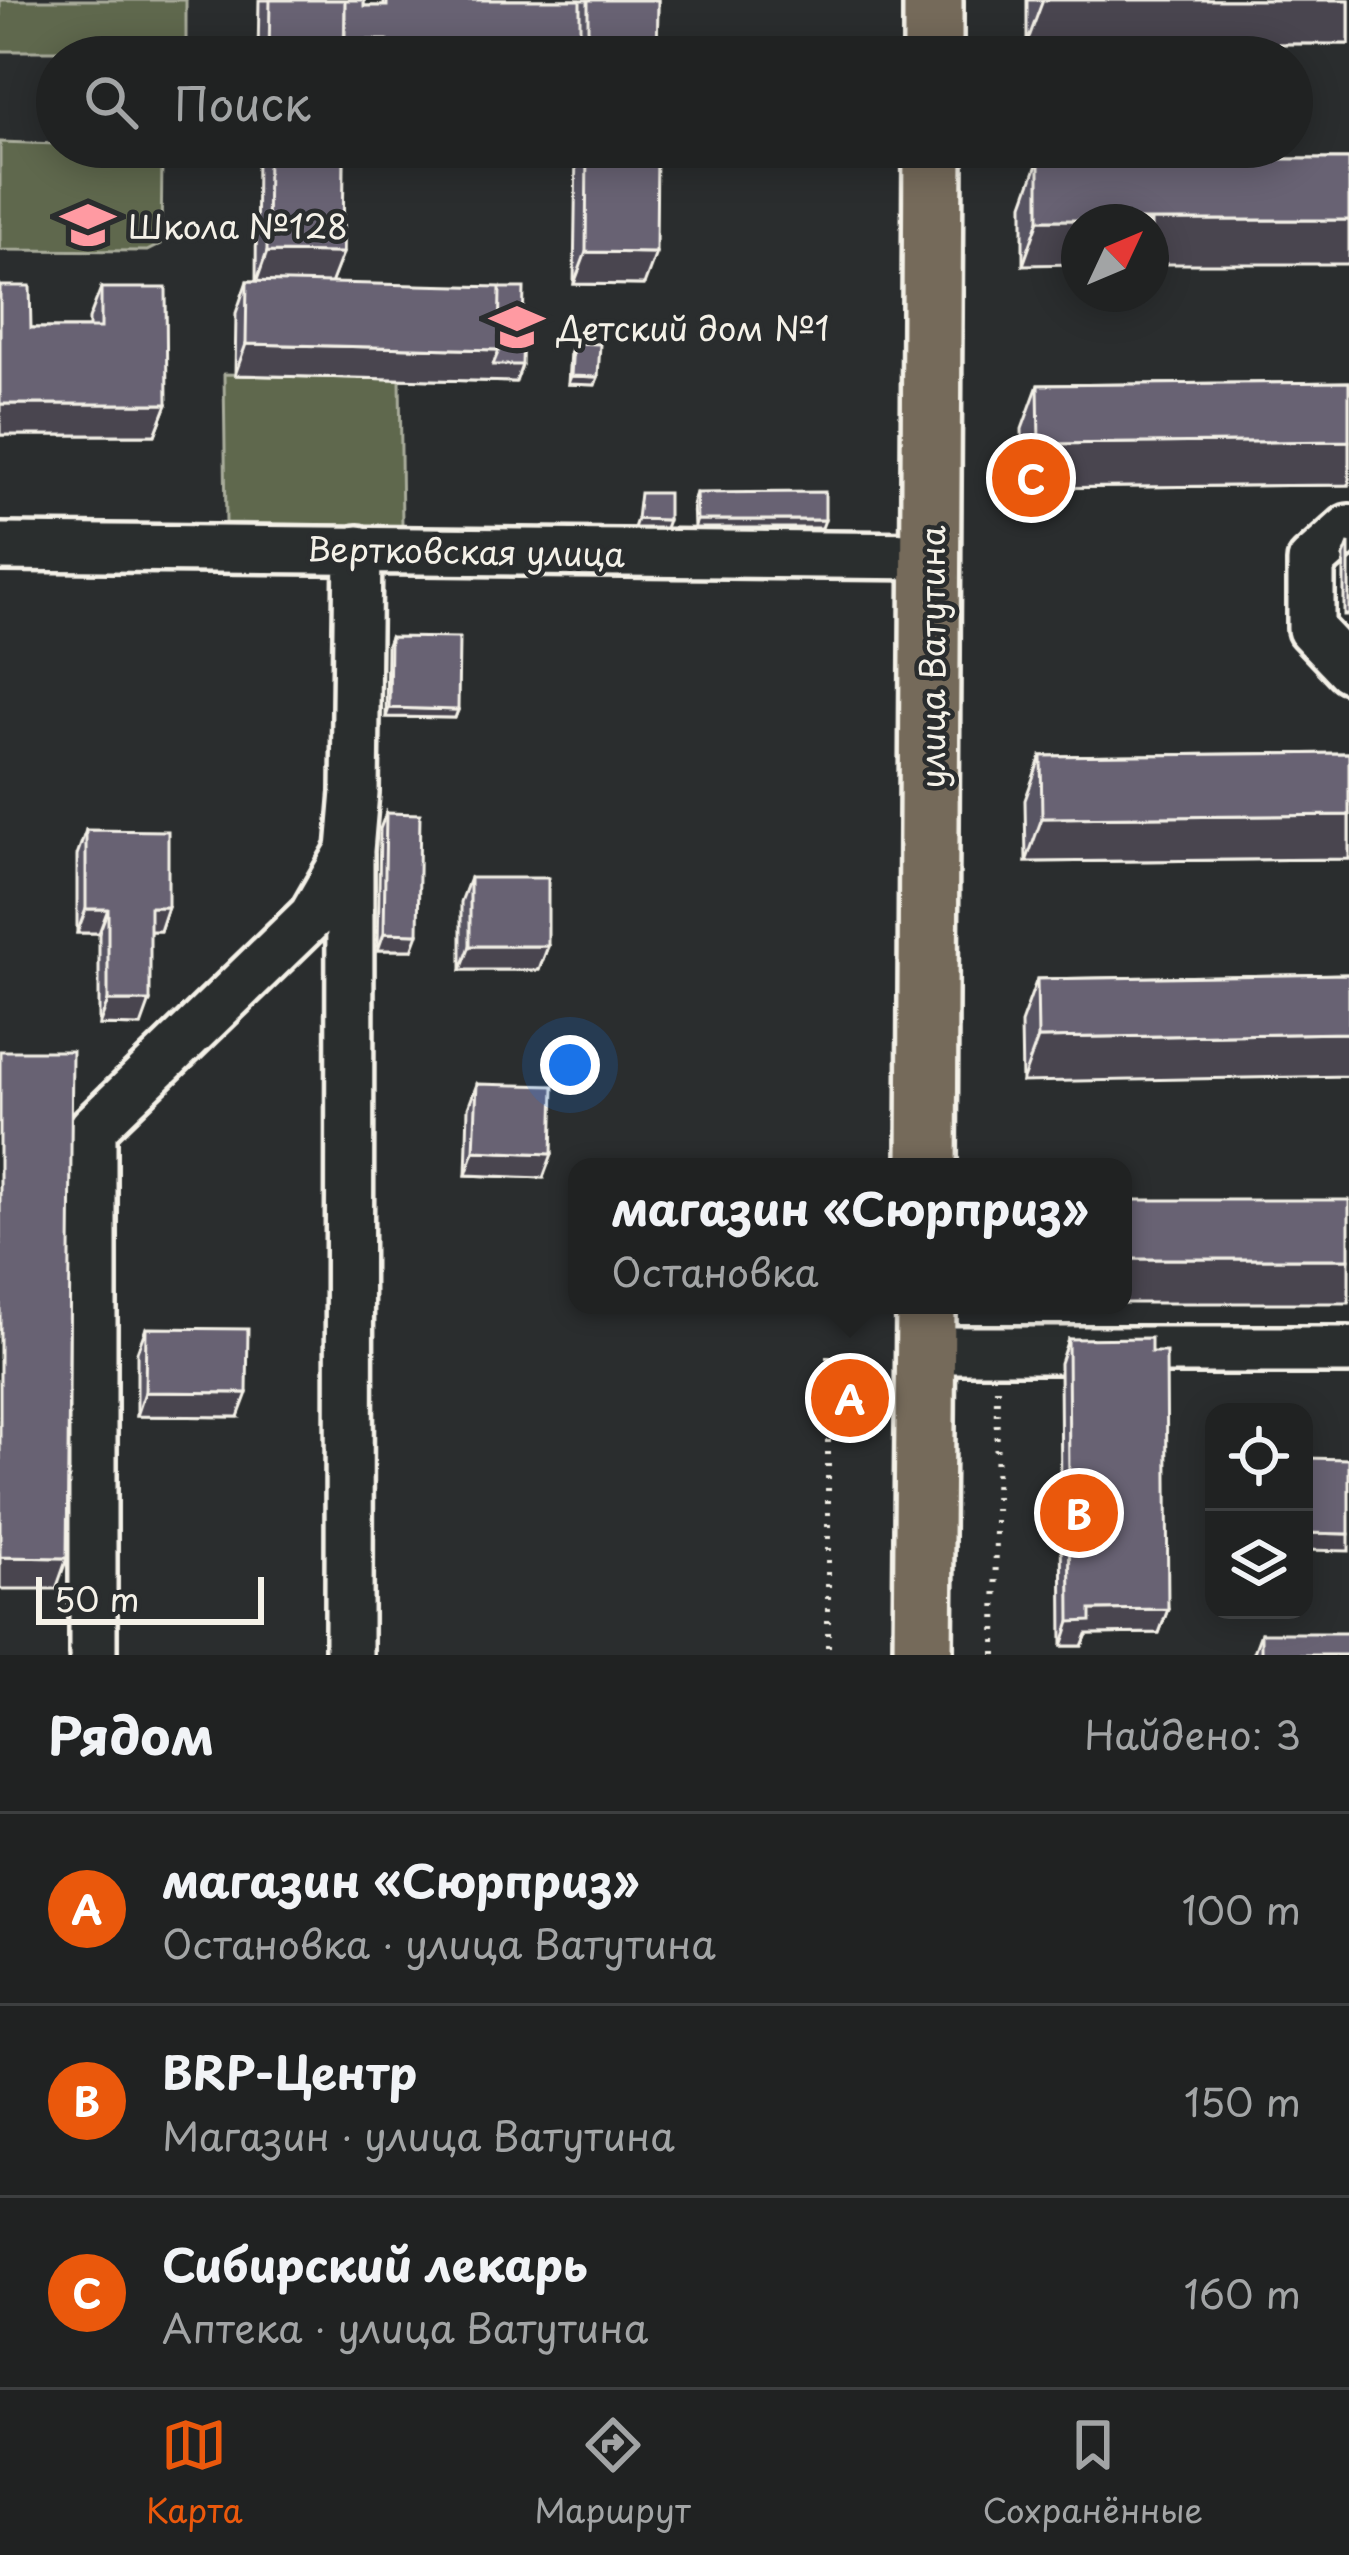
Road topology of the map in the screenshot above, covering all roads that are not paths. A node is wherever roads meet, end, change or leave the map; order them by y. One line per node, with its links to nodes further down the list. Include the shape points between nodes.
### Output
1 (933, 0): 2 (main road)
2 (933, 36)
3 (933, 168): 7 (main road, улица Ватутина)
4 (1349, 528): 8 (street, via 1311,562 1311,629)
5 (0, 548): 6 (street, Вертковская улица)
6 (358, 550): 7 (street, Вертковская улица, via 722,566); 9 (street)
7 (932, 556): 10 (main road, улица Ватутина)
8 (1349, 669)
9 (350, 850): 13 (street, via 313,916 92,1128); 14 (street)
10 (927, 1158)
11 (926, 1328): 12 (street); 15 (main road)
12 (1349, 1350)
13 (93, 1655)
14 (349, 1655)
15 (923, 1655)

